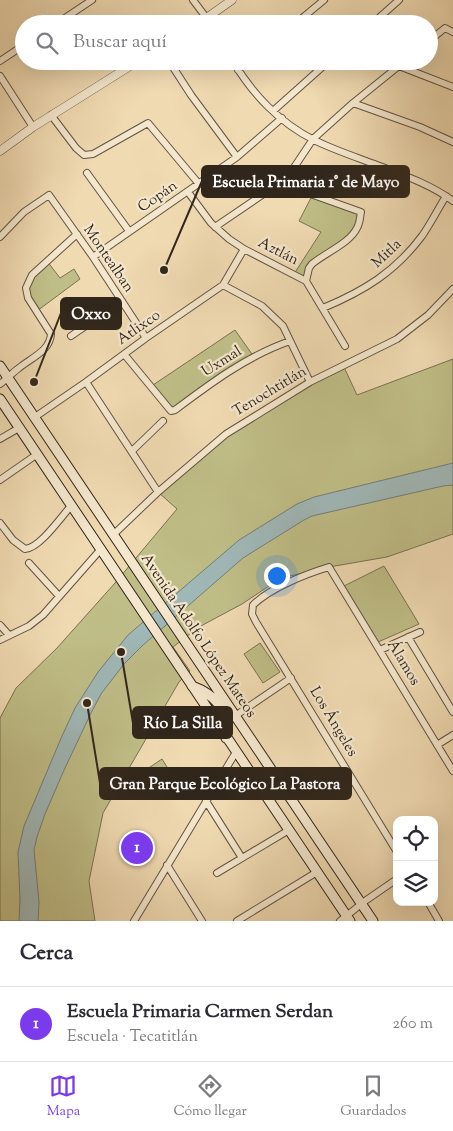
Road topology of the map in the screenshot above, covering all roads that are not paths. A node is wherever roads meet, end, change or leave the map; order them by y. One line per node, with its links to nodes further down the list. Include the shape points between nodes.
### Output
1 (92, 0): 6 (street)
2 (193, 0): 7 (street)
3 (232, 0): 8 (street)
4 (324, 0): 9 (street)
5 (399, 0): 10 (street)
6 (70, 15)
7 (204, 15)
8 (216, 15)
9 (306, 15)
10 (382, 15)
11 (453, 32): 12 (street, via 445,28)
12 (438, 34)
13 (15, 50): 14 (street)
14 (0, 61)
15 (124, 70): 25 (street)
16 (175, 70): 31 (street)
17 (238, 70): 24 (street)
18 (319, 70): 24 (street)
19 (393, 70): 23 (street)
20 (408, 70): 22 (street)
21 (0, 76): 27 (street)
22 (453, 87)
23 (354, 103): 28 (street); 29 (street)
24 (273, 111): 26 (street)
25 (51, 115): 27 (street); 34 (street, via 84,155 93,154 148,123)
26 (282, 118): 28 (street); 31 (street, Copán)
27 (33, 126): 30 (street)
28 (313, 139): 33 (street); 36 (street, via 402,174)
29 (453, 142)
30 (0, 151)
31 (237, 156): 34 (street, Copán)
32 (87, 173): 39 (street)
33 (288, 178): 38 (street); 44 (street, via 305,192 361,212 355,232 312,264)
34 (199, 184): 35 (street, Copán)
35 (188, 192): 38 (street, Aztlán); 39 (street, Copán)
36 (446, 196): 37 (street); 48 (street, Mitla, via 422,235 395,265 368,287)
37 (453, 201)
38 (215, 227): 42 (street, Aztlán)
39 (129, 231): 43 (street, Copán)
40 (77, 234): 41 (street, Montealban, via 49,195 24,212); 43 (street, Montealban); 55 (street, via 32,275 26,288 28,298 51,334 50,340 40,354)
41 (0, 237)
42 (244, 249): 44 (street, Aztlán); 45 (street, Atlixco)
43 (92, 257): 47 (street, Montealban)
44 (306, 281): 48 (street, Aztlán)
45 (223, 285): 50 (street, Atlixco); 51 (street, via 270,311)
46 (453, 289): 57 (street, Tenochtitlán, via 428,315 396,339)
47 (122, 301): 49 (street); 50 (street, Montealban)
48 (323, 308): 52 (street, Aztlán)
49 (71, 336)
50 (146, 338): 53 (street, Atlixco)
51 (290, 341): 53 (street, Uxmal, via 242,364 171,411); 57 (street)
52 (345, 346)
53 (124, 354): 56 (street, Atlixco)
54 (0, 366): 55 (main road, Avenida Adolfo López Mateos)
55 (8, 378): 58 (street); 60 (main road, Avenida Adolfo López Mateos)
56 (86, 382): 60 (street, Atlixco); 64 (street)
57 (310, 382): 67 (street, Tenochtitlán, via 226,434)
58 (0, 384)
59 (0, 399): 62 (main road)
60 (35, 417): 70 (main road, Avenida Adolfo López Mateos)
61 (163, 421): 64 (street)
62 (19, 428): 63 (street); 65 (main road)
63 (0, 439)
64 (132, 451): 67 (street)
65 (36, 455): 66 (street); 68 (main road)
66 (0, 480)
67 (158, 492): 70 (street, Tenochtitlán)
68 (71, 506): 69 (street, via 36,544 26,549 13,540); 71 (main road)
69 (0, 523)
70 (113, 535): 83 (main road, Avenida Adolfo López Mateos)
71 (101, 549): 73 (street); 86 (main road)
72 (29, 563): 73 (street)
73 (59, 596): 77 (street, via 30,626)
74 (253, 605): 80 (street, Álamos, via 291,581 329,567); 81 (street, Los Ángeles, via 252,614 256,622)
75 (0, 625): 77 (street)
76 (420, 632): 78 (street)
77 (9, 635): 79 (street)
78 (408, 637): 80 (street); 82 (street)
79 (0, 640)
80 (380, 650): 85 (street, Álamos)
81 (291, 678): 83 (street); 90 (street, Los Ángeles)
82 (453, 712)
83 (235, 716): 96 (main road, Avenida Adolfo López Mateos)
84 (453, 735): 85 (street)
85 (437, 745): 87 (street, Álamos)
86 (236, 752): 88 (street); 89 (main road)
87 (453, 771)
88 (206, 801): 91 (street); 92 (street)
89 (289, 830): 91 (street); 93 (main road)
90 (393, 845)
91 (242, 858): 94 (street)
92 (167, 865): 99 (street); 100 (street)
93 (317, 872): 98 (main road); 101 (street)
94 (217, 873)
95 (393, 882): 96 (street)
96 (362, 904): 98 (street); 102 (main road, Avenida Adolfo López Mateos)
97 (430, 906): 103 (street)
98 (346, 919)
99 (134, 921)
100 (202, 921)
101 (238, 921)
102 (373, 921)
103 (439, 921)

